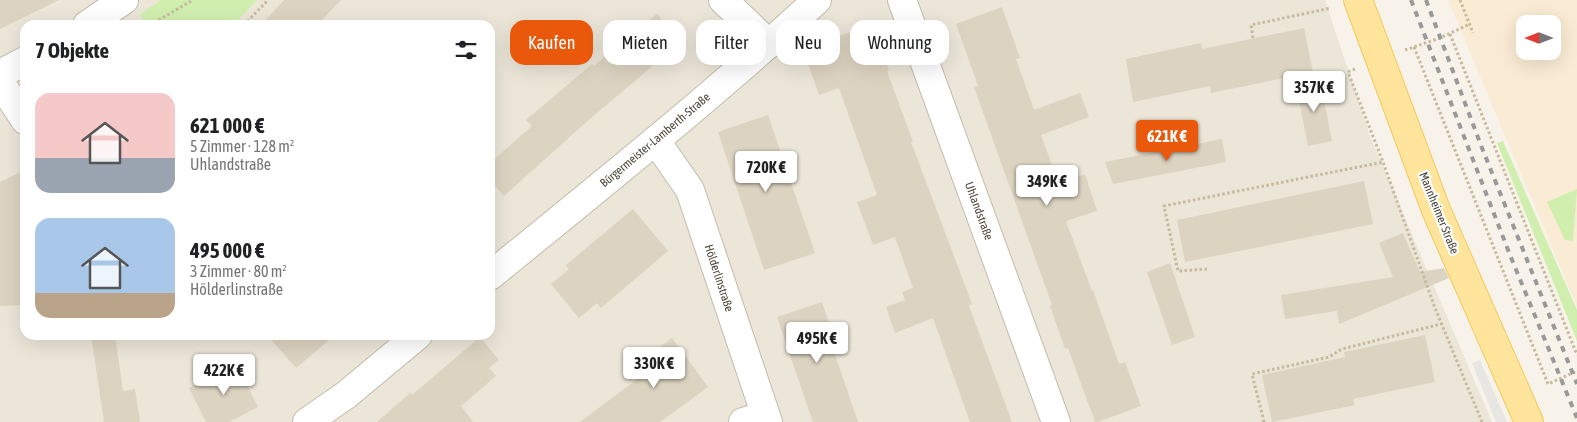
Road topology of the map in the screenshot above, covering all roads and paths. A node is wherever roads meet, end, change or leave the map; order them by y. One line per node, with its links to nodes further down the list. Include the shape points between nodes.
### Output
1 (124, 0): 9 (street)
2 (193, 0): 10 (path)
3 (268, 0): 11 (path)
4 (724, 0): 16 (street)
5 (817, 0): 16 (street, Bürgermeister-Lamberth-Straße)
6 (902, 0): 34 (street, Uhlandstraße)
7 (1460, 0): 12 (path)
8 (1345, 3): 15 (path, via 1251,25); 18 (main road, Mannheimer Straße)
9 (94, 20)
10 (159, 20)
11 (249, 20)
12 (1470, 24): 13 (path); 14 (path)
13 (1450, 34): 17 (path); 30 (path)
14 (1473, 34)
15 (1253, 38)
16 (769, 44): 24 (street, Bürgermeister-Lamberth-Straße)
17 (1414, 47): 18 (path); 31 (path, via 1548,384)
18 (1379, 60): 37 (main road, Mannheimer Straße, via 1436,210)
19 (20, 64): 21 (street)
20 (1348, 72): 25 (path)
21 (0, 74)
22 (0, 82): 23 (street)
23 (20, 112)
24 (656, 141): 27 (street, Bürgermeister-Lamberth-Straße); 32 (street, Hölderlinstraße, via 690,190)
25 (1383, 162): 26 (path, via 1164,206 1178,271); 28 (path)
26 (1207, 269)
27 (495, 272)
28 (1441, 324): 35 (path, via 1342,349 1329,357 1252,374); 36 (path)
29 (412, 340): 33 (street)
30 (1577, 355)
31 (1577, 371)
32 (759, 420)
33 (308, 422)
34 (1056, 422)
35 (1264, 422)
36 (1482, 422)
37 (1529, 422)

